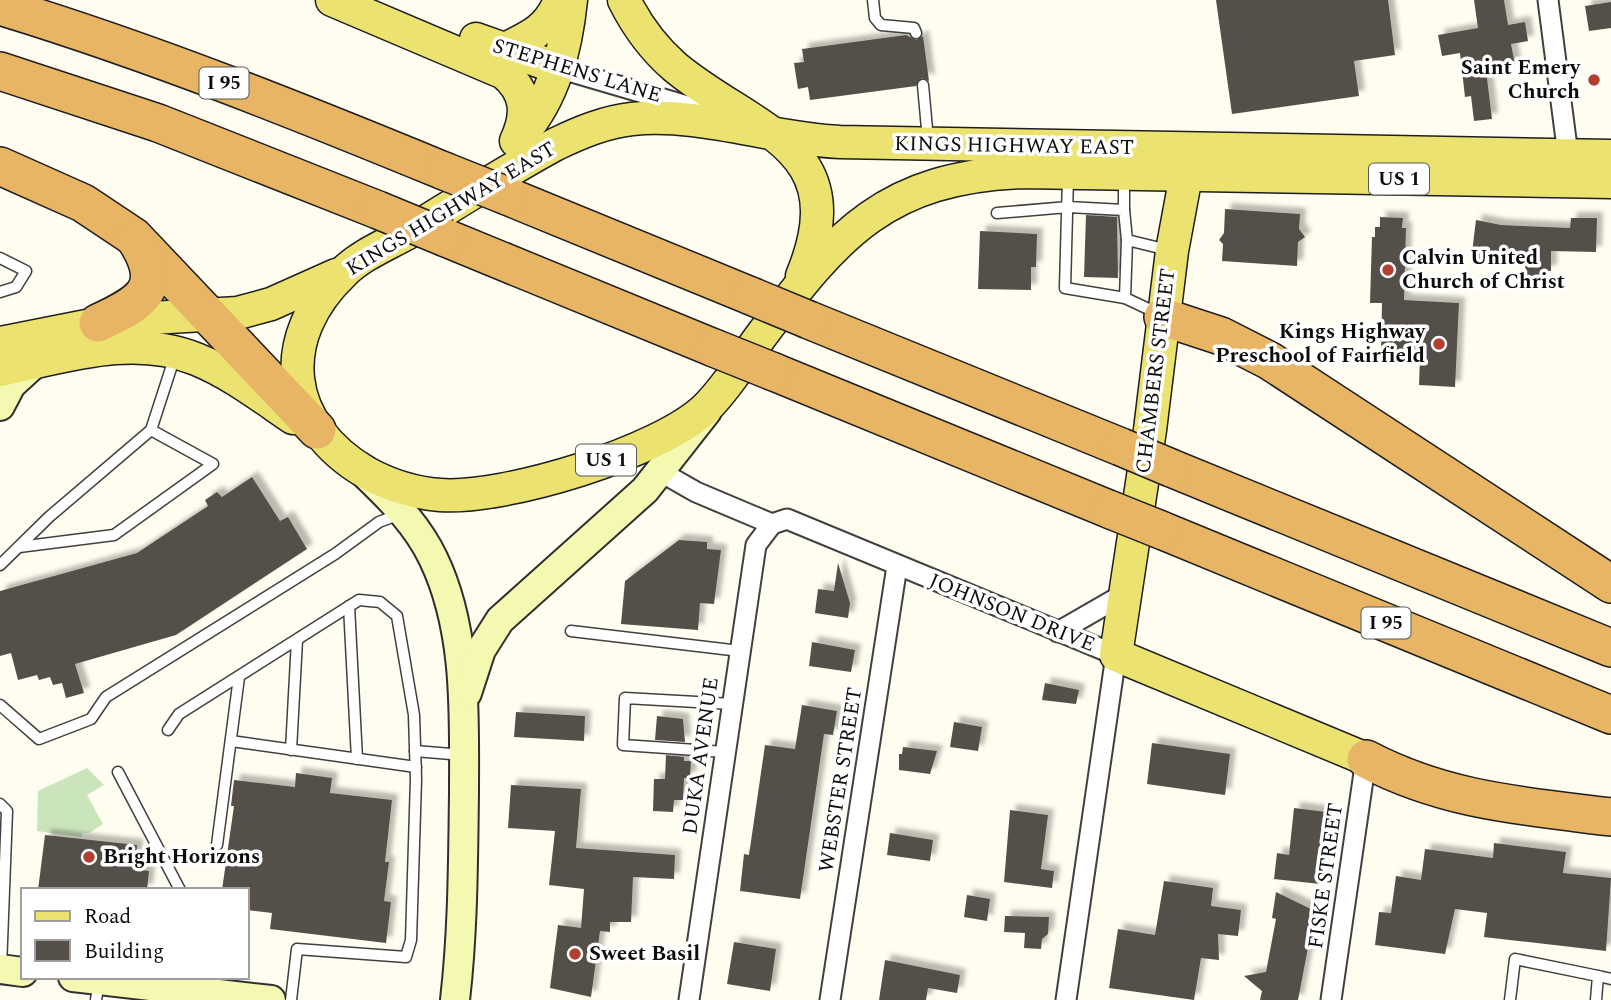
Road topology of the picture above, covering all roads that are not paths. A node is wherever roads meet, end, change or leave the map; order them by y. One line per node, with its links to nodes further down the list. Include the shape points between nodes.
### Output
1 (332, 0): 15 (main road, STEPHENS LANE, via 504,73 517,85 524,101 524,120)
2 (377, 0): 10 (main road, STEPHENS LANE)
3 (560, 0): 10 (main road, via 542,30)
4 (571, 0): 11 (main road)
5 (624, 0): 14 (main road, via 651,44 677,69)
6 (873, 0): 9 (lane, via 875,18 881,25 914,28)
7 (1548, 0): 20 (street)
8 (0, 6): 35 (highway, I 95, bridge, via 227,83 751,296)
9 (916, 33)
10 (503, 50): 11 (main road, STEPHENS LANE)
11 (558, 68): 14 (street, STEPHENS LANE); 15 (main road, via 538,112)
12 (0, 71): 27 (highway, I 95, bridge, via 158,123 378,210)
13 (923, 85): 16 (lane)
14 (778, 136): 16 (main road, KINGS HIGHWAY EAST / US 1); 27 (main road, KINGS HIGHWAY EAST / US 1, via 668,119 610,123 556,144); 35 (main road, via 808,168 814,192)
15 (516, 141): 27 (main road)
16 (928, 144): 18 (main road, KINGS HIGHWAY EAST / US 1)
17 (1611, 156): 20 (main road, KINGS HIGHWAY EAST / US 1)
18 (1189, 162): 20 (main road, KINGS HIGHWAY EAST / US 1); 22 (main road, KINGS HIGHWAY EAST / US 1); 30 (main road, CHAMBERS STREET)
19 (0, 166): 28 (highway, via 83,203)
20 (1569, 168): 23 (main road, KINGS HIGHWAY EAST / US 1)
21 (1068, 173): 22 (main road, KINGS HIGHWAY EAST / US 1); 24 (lane); 35 (main road, KINGS HIGHWAY EAST / US 1, via 976,174 906,195 845,234)
22 (1124, 173): 25 (lane)
23 (1611, 182)
24 (1068, 207): 25 (lane); 26 (lane); 34 (lane, via 1065,288)
25 (1124, 210): 29 (lane)
26 (997, 213)
27 (443, 225): 32 (main road, KINGS HIGHWAY EAST / US 1); 67 (highway, I 95, bridge, via 714,348)
28 (134, 237): 36 (highway); 38 (highway, via 151,269 149,288 134,304)
29 (1128, 240): 30 (lane); 34 (lane)
30 (1172, 251): 37 (main road, CHAMBERS STREET)
31 (0, 258): 33 (lane, via 26,271 16,287)
32 (346, 270): 36 (main road, US 1, via 271,304); 46 (main road, KINGS HIGHWAY EAST / US 1, via 319,302 304,332 299,385 308,417)
33 (0, 292)
34 (1125, 298): 37 (lane)
35 (802, 305): 43 (main road, KINGS HIGHWAY EAST / US 1); 60 (highway, I 95, bridge, via 1121,447)
36 (211, 316): 38 (main road, US 1); 46 (highway)
37 (1163, 317): 54 (highway, via 1221,336 1270,361); 55 (main road, CHAMBERS STREET)
38 (98, 323): 39 (main road, US 1)
39 (0, 343)
40 (176, 352): 41 (main road, US 1, via 116,347); 45 (lane); 46 (main road, US 1, via 237,381)
41 (35, 363): 42 (main road, US 1); 44 (main road, via 11,385)
42 (0, 370)
43 (718, 395): 47 (main road, KINGS HIGHWAY EAST / US 1, via 690,421 641,448 497,490 460,495 422,493 387,482); 48 (main road)
44 (0, 406)
45 (151, 430): 51 (lane); 51 (lane, via 213,464 114,535)
46 (323, 437): 47 (main road, KINGS HIGHWAY EAST / US 1)
47 (355, 464): 49 (main road)
48 (661, 472): 50 (street, JOHNSON DRIVE); 66 (main road, via 500,620 481,650)
49 (403, 512): 65 (lane, via 379,522 106,697 91,719 39,739); 66 (main road, via 426,545 445,588)
50 (772, 524): 53 (street, JOHNSON DRIVE, via 794,521); 61 (street, DUKA AVENUE, via 757,545)
51 (19, 547): 52 (lane)
52 (0, 565)
53 (897, 566): 58 (street, JOHNSON DRIVE); 92 (street, WEBSTER STREET)
54 (1611, 584)
55 (1124, 594): 58 (street); 62 (main road, CHAMBERS STREET)
56 (349, 606): 59 (lane); 71 (lane, via 359,600 380,602 397,616 414,715); 74 (lane)
57 (572, 631): 61 (lane)
58 (1058, 632): 62 (street, JOHNSON DRIVE)
59 (297, 640): 63 (lane); 70 (lane)
60 (1611, 648)
61 (740, 651): 64 (street, DUKA AVENUE)
62 (1116, 655): 75 (main road, JOHNSON DRIVE); 93 (street, CHAMBERS STREET)
63 (239, 677): 68 (lane, via 179,714); 69 (lane)
64 (732, 704): 72 (street, DUKA AVENUE); 72 (lane, via 625,698 623,745)
65 (0, 705)
66 (464, 706): 73 (main road)
67 (1611, 715)
68 (167, 730)
69 (231, 741): 70 (lane); 80 (lane)
70 (292, 750): 74 (lane)
71 (415, 751): 73 (lane); 76 (lane)
72 (724, 752): 91 (street, DUKA AVENUE)
73 (464, 755): 90 (main road, via 463,909)
74 (357, 759): 76 (lane)
75 (1366, 759): 79 (highway, via 1447,793); 94 (street, FISKE STREET)
76 (416, 767): 89 (lane, via 411,940 406,957 297,949)
77 (118, 772): 81 (lane)
78 (0, 804): 82 (lane, via 7,811)
79 (1611, 817)
80 (217, 845)
81 (179, 888)
82 (0, 969): 83 (main road)
83 (21, 971)
84 (1598, 976): 85 (lane); 95 (lane, via 1515,959); 96 (lane)
85 (1611, 979)
86 (207, 985): 87 (main road); 88 (main road)
87 (89, 986)
88 (271, 1000)
89 (291, 1000)
90 (455, 1000)
91 (689, 1000)
92 (830, 1000)
93 (1066, 1000)
94 (1331, 1000)
95 (1510, 1000)
96 (1596, 1000)

